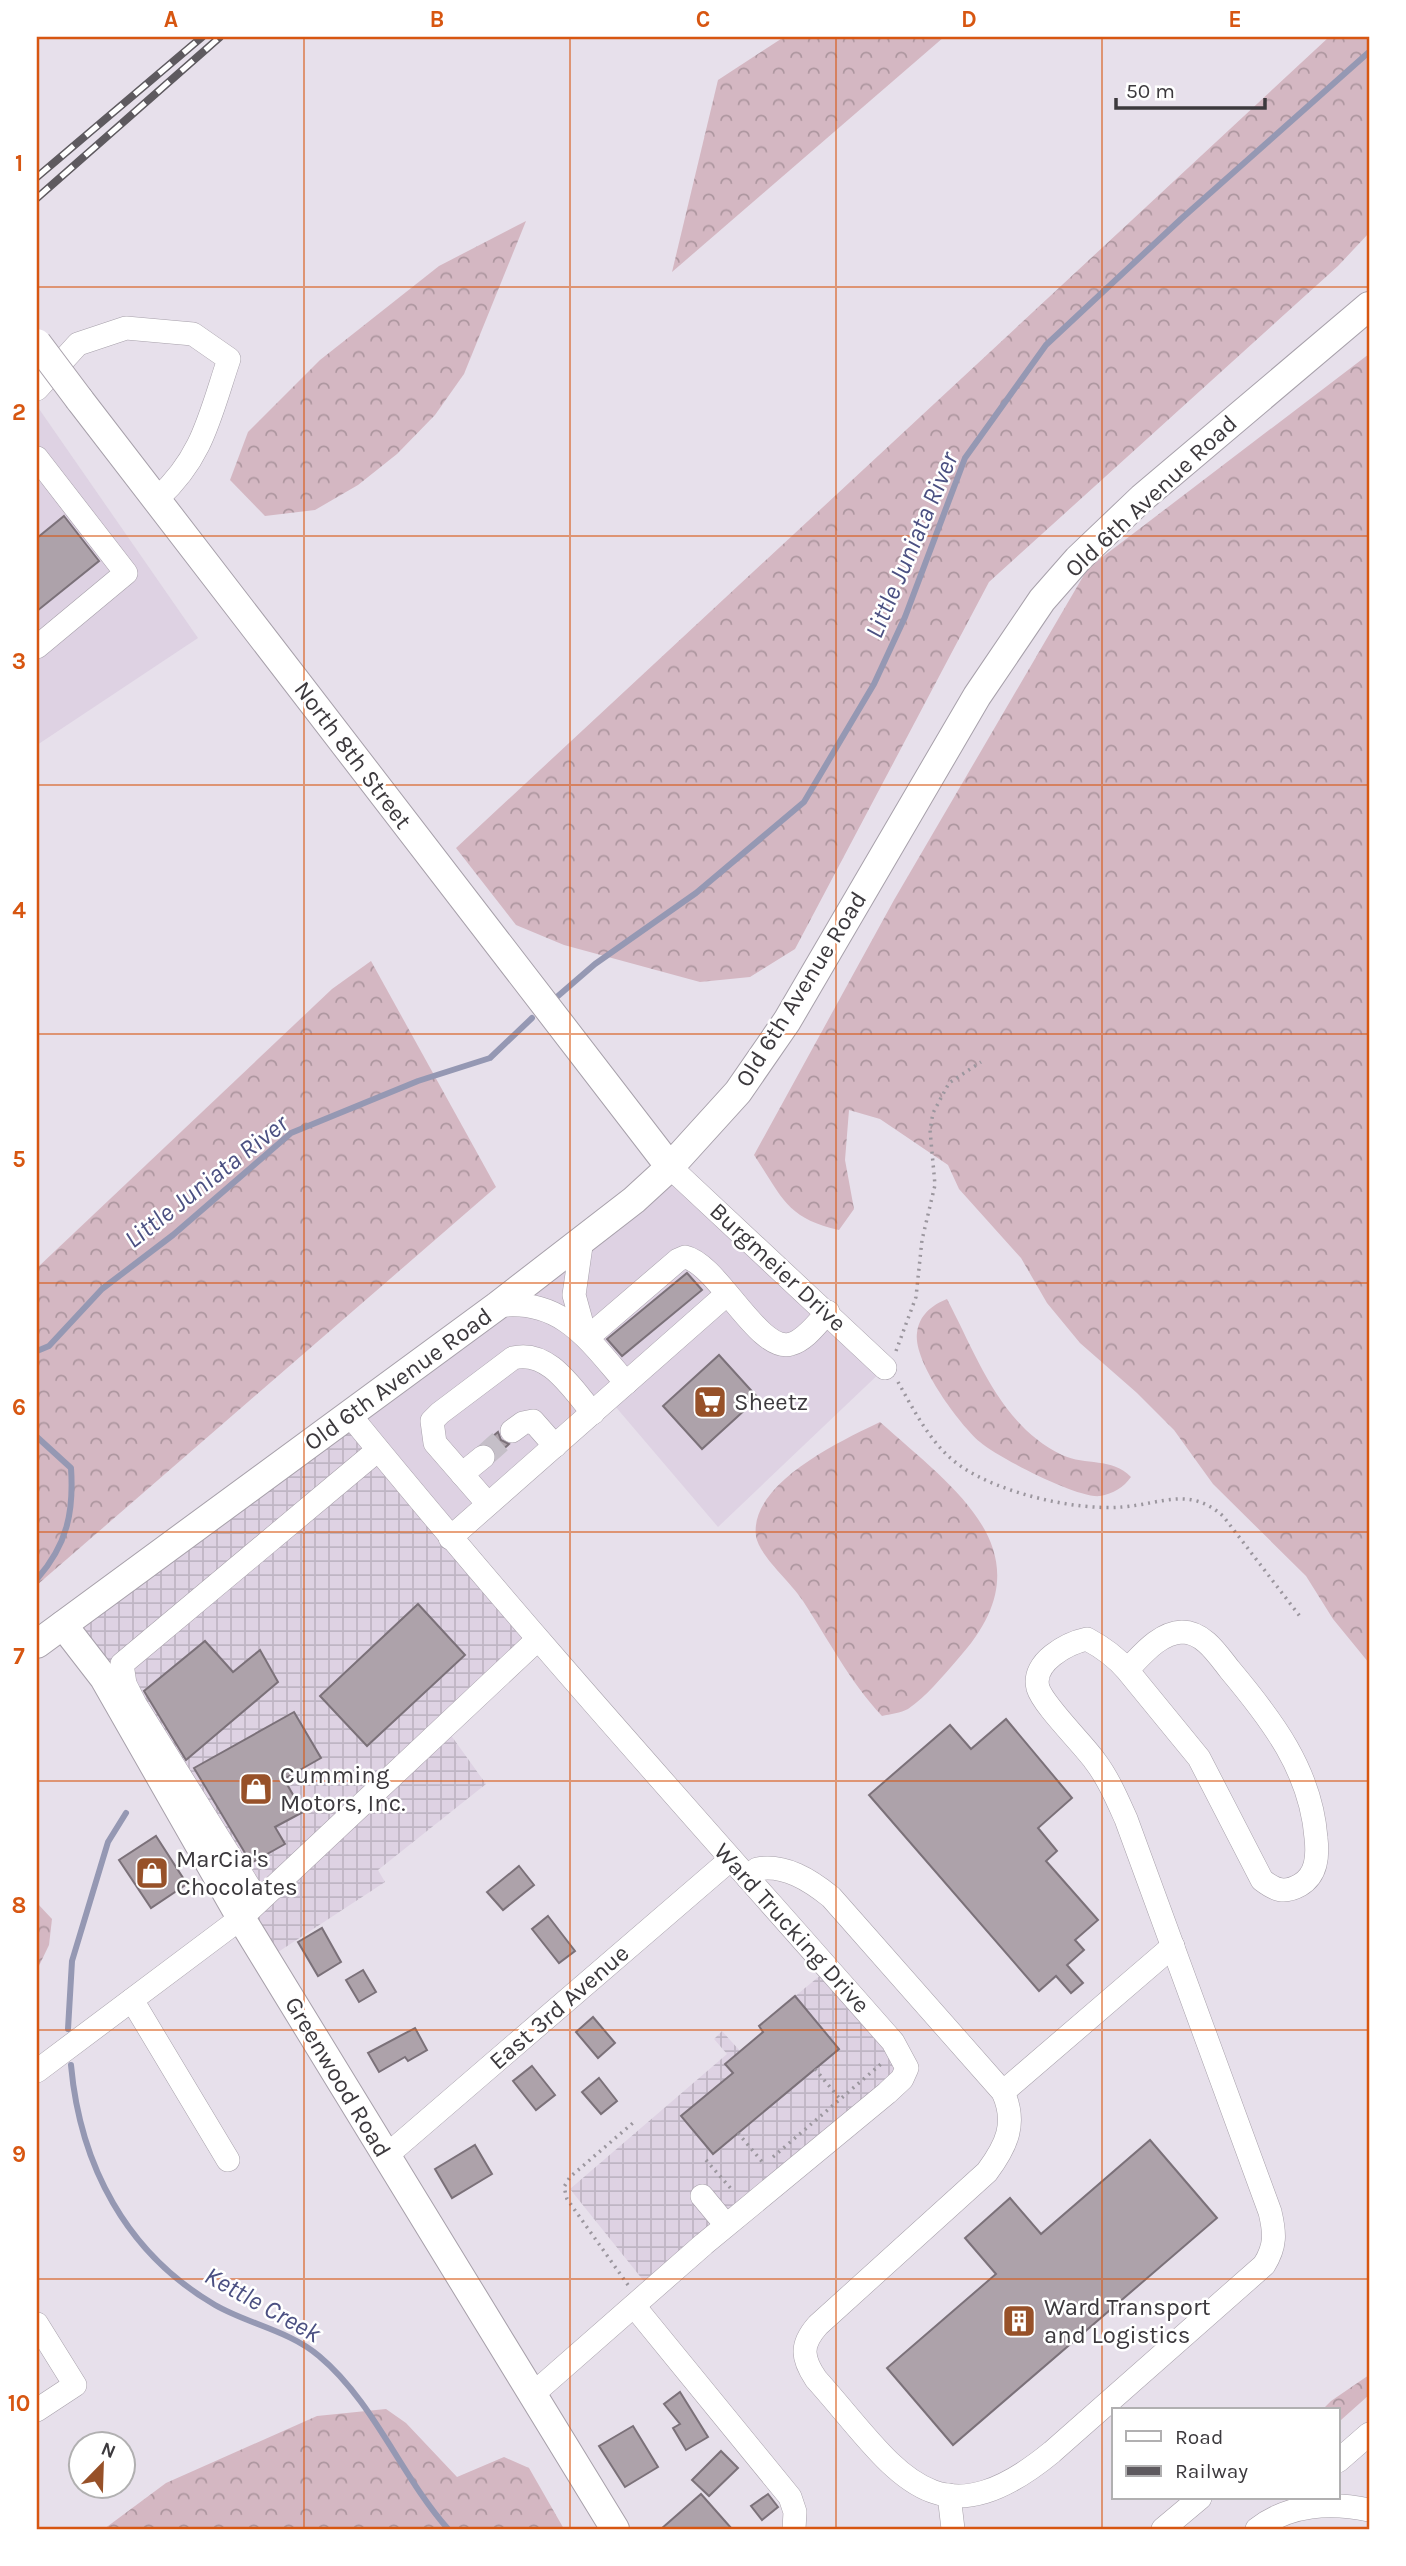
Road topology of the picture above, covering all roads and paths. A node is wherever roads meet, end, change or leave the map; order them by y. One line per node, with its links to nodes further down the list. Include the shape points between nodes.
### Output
1 (1369, 306): 8 (main road, Old 6th Avenue Road, via 1142,498 1042,600 977,696 787,1021 738,1092)
2 (37, 343): 5 (main road, North 8th Street, bridge)
3 (37, 389): 5 (street, via 78,344 127,328 193,334 229,359 198,450 181,477)
4 (37, 458): 6 (street, via 126,573)
5 (158, 498): 8 (main road, North 8th Street)
6 (37, 647)
7 (981, 1062): 14 (path, via 949,1083 933,1113 935,1185 922,1240 916,1297 901,1344)
8 (670, 1167): 9 (main road, Old 6th Avenue Road); 12 (street, Burgmeier Drive)
9 (582, 1239): 11 (main road, Old 6th Avenue Road); 13 (street, via 574,1295)
10 (727, 1294): 12 (street, via 780,1344 792,1344 805,1336); 13 (street, via 701,1265 685,1257); 15 (street)
11 (497, 1306): 13 (street, via 513,1303 548,1310 569,1320); 17 (main road, Old 6th Avenue Road)
12 (828, 1312): 14 (street, Burgmeier Drive)
13 (587, 1338): 15 (street)
14 (885, 1368): 25 (path, via 944,1451 985,1479 1094,1508 1175,1498 1210,1504)
15 (626, 1383): 16 (street)
16 (593, 1413): 19 (street); 22 (street, via 548,1363 535,1355 513,1358 432,1421 435,1443)
17 (349, 1414): 20 (street, Ward Trucking Drive); 26 (main road, Old 6th Avenue Road)
18 (512, 1432): 19 (street, via 533,1421)
19 (555, 1446): 23 (street)
20 (378, 1450): 24 (street, Ward Trucking Drive); 32 (street, via 122,1664 135,1704)
21 (483, 1457): 22 (street)
22 (462, 1474): 23 (street)
23 (488, 1504): 24 (street)
24 (450, 1538): 27 (street, Ward Trucking Drive)
25 (1302, 1619)
26 (63, 1625): 28 (main road, Old 6th Avenue Road); 32 (main road, Greenwood Road, via 104,1678)
27 (537, 1640): 30 (street, Ward Trucking Drive); 32 (street)
28 (37, 1644)
29 (1127, 1670): 29 (street, via 1199,1758 1262,1880 1275,1890 1291,1890 1307,1881 1317,1852 1308,1790 1281,1735 1214,1651 1194,1633 1169,1634); 33 (street, via 1087,1639 1072,1642 1051,1657 1039,1673 1037,1687 1115,1794)
30 (731, 1858): 31 (street, Ward Trucking Drive); 42 (street, East 3rd Avenue)
31 (748, 1878): 35 (street, Ward Trucking Drive); 38 (street, via 757,1869 775,1868 803,1877 831,1897)
32 (250, 1910): 34 (street); 42 (main road, Greenwood Road)
33 (1173, 1946): 38 (street); 56 (street, via 1270,2212 1274,2250 1264,2265 1030,2470 989,2491)
34 (132, 2000): 37 (street); 43 (street)
35 (899, 2049): 39 (path); 49 (street, via 907,2068 902,2079)
36 (815, 2069): 39 (path)
37 (37, 2071)
38 (1003, 2092): 56 (street, via 1011,2124 1006,2142 987,2172 818,2325 803,2348 816,2379 898,2472 931,2493)
39 (840, 2099): 45 (path)
40 (634, 2122): 50 (path, via 564,2187 567,2199)
41 (738, 2133): 45 (path)
42 (386, 2156): 52 (main road, Greenwood Road)
43 (228, 2160)
44 (706, 2160): 47 (path, via 733,2191)
45 (764, 2164): 46 (path)
46 (754, 2173)
47 (743, 2182)
48 (702, 2196): 49 (street)
49 (726, 2225): 50 (street)
50 (637, 2303): 52 (street); 62 (street, via 789,2497 795,2512)
51 (37, 2324): 53 (street, via 75,2385)
52 (533, 2393): 61 (main road, Greenwood Road)
53 (37, 2410)
54 (1369, 2434): 55 (street)
55 (1340, 2459)
56 (949, 2495): 63 (street)
57 (1198, 2500): 64 (street)
58 (1292, 2500): 60 (street)
59 (1369, 2510): 60 (street, via 1344,2504 1312,2506)
60 (1259, 2528)
61 (615, 2529)
62 (794, 2529)
63 (953, 2529)
64 (1163, 2529)

